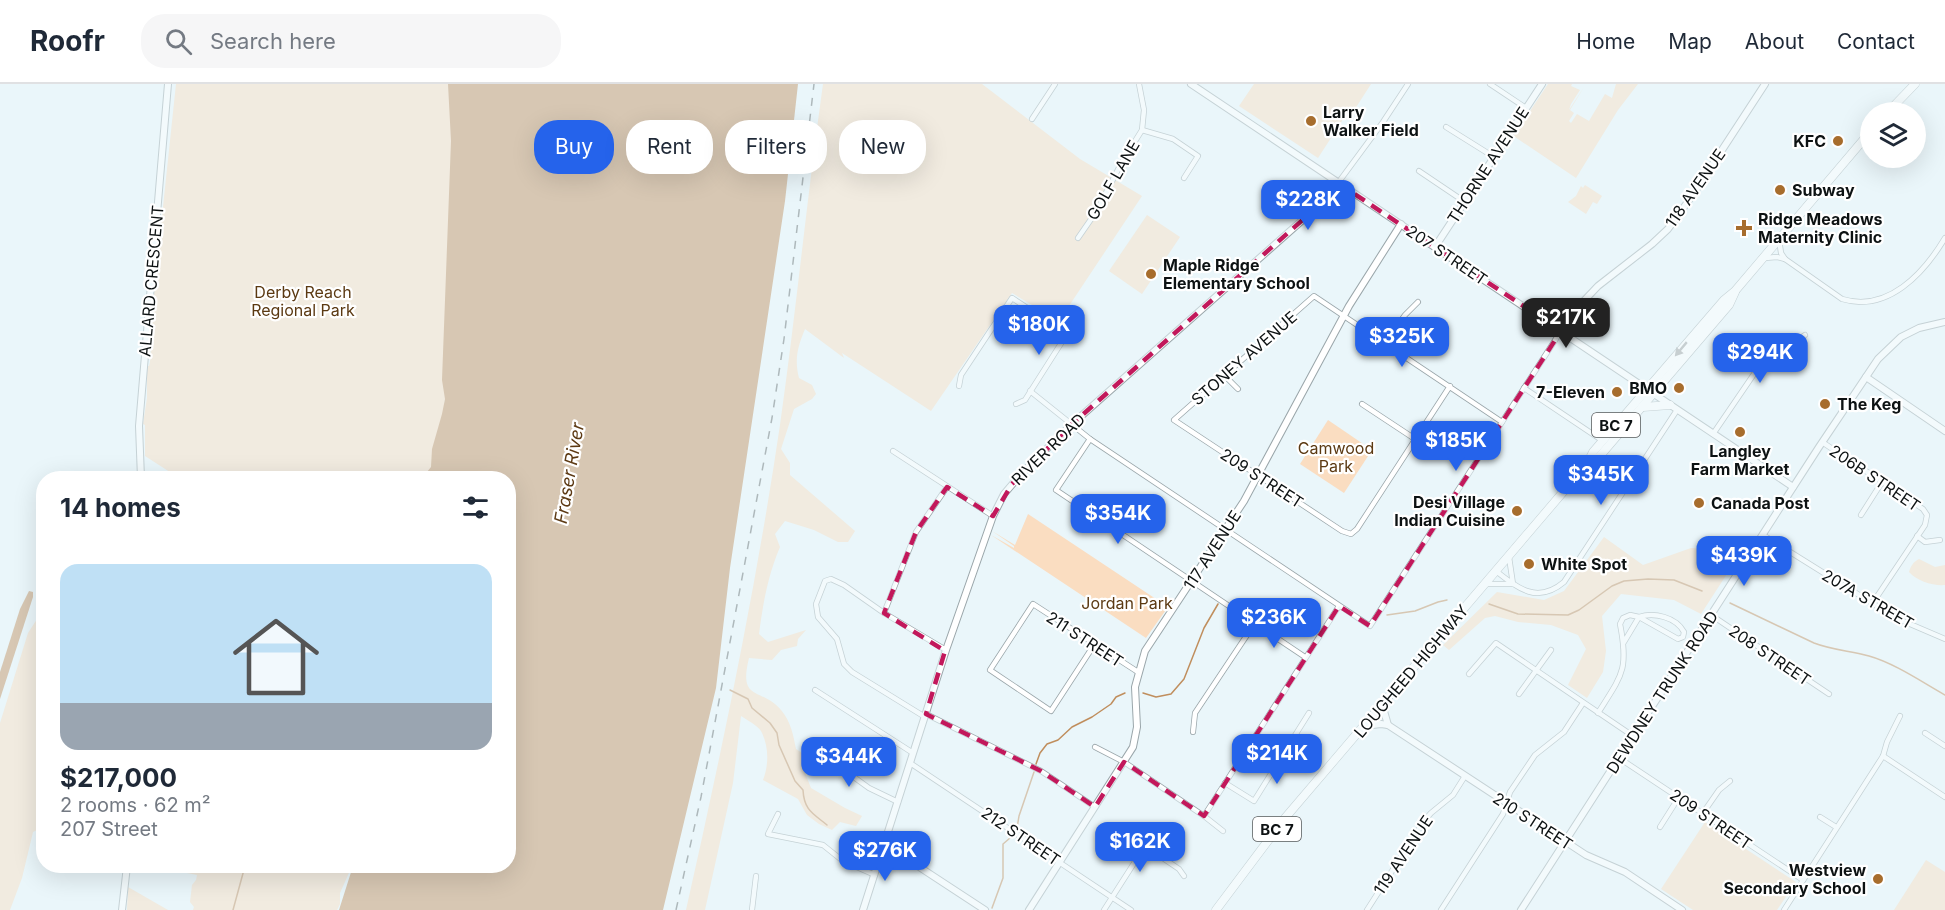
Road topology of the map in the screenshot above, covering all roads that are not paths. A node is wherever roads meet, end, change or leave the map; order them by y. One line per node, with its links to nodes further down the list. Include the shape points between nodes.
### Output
1 (168, 84): 57 (street, ALLARD CRESCENT, via 140,417)
2 (1055, 84): 12 (street)
3 (1139, 84): 14 (street, GOLF LANE, via 1144,110)
4 (1191, 84): 19 (street, 207 STREET)
5 (1408, 84): 19 (street)
6 (1490, 84): 11 (street)
7 (1542, 84): 11 (street, THORNE AVENUE)
8 (1764, 84): 31 (street, 118 AVENUE, via 1668,229 1598,286)
9 (1915, 84): 10 (highway)
10 (1898, 102)
11 (1526, 108): 16 (street, THORNE AVENUE)
12 (1032, 118)
13 (1446, 127): 16 (street)
14 (1142, 130): 18 (street, via 1173,139 1198,156); 22 (street, GOLF LANE)
15 (1860, 144): 23 (highway, LOUGHEED HIGHWAY / BC 7)
16 (1494, 157): 20 (street, THORNE AVENUE)
17 (1419, 171): 20 (street)
18 (1184, 178)
19 (1338, 183): 21 (street, 207 STREET); 48 (street, RIVER ROAD, via 1315,209)
20 (1465, 202): 25 (street, THORNE AVENUE)
21 (1401, 224): 25 (street, 207 STREET); 29 (street, 117 AVENUE)
22 (1078, 238)
23 (1779, 238): 26 (highway, LOUGHEED HIGHWAY / BC 7); 27 (street)
24 (1945, 238): 27 (street, via 1928,264 1902,288 1876,299 1842,299)
25 (1435, 247): 31 (street, 207 STREET)
26 (1762, 258): 27 (street); 41 (highway, LOUGHEED HIGHWAY / BC 7)
27 (1785, 259)
28 (1418, 302): 33 (street)
29 (1344, 316): 33 (street); 34 (street, STONEY AVENUE, via 1314,296); 58 (street, 117 AVENUE)
30 (1945, 322): 35 (street, DEWDNEY TRUNK ROAD, via 1901,337 1883,353)
31 (1561, 331): 38 (street); 41 (street, 207 STREET)
32 (1805, 334): 50 (street, via 1754,374)
33 (1385, 343): 37 (street)
34 (1224, 375): 39 (street); 46 (street, STONEY AVENUE)
35 (1866, 377): 49 (street); 54 (street, DEWDNEY TRUNK ROAD)
36 (959, 386): 40 (street, via 961,375 1012,298 1067,334)
37 (1450, 386): 47 (street); 52 (street)
38 (1524, 388): 47 (street); 53 (street)
39 (1238, 389)
40 (1030, 391): 42 (street, via 1025,400); 48 (street)
41 (1650, 392): 44 (highway, LOUGHEED HIGHWAY / BC 7); 45 (street, 207 STREET); 53 (highway, LOUGHEED HIGHWAY / BC 7)
42 (1016, 404)
43 (1362, 404): 52 (street)
44 (1643, 407): 45 (highway); 56 (highway, LOUGHEED HIGHWAY / BC 7, via 1599,458)
45 (1673, 408): 50 (street, 207 STREET); 72 (street, via 1564,582 1541,593)
46 (1174, 420): 58 (street, 209 STREET)
47 (1502, 422): 74 (street, via 1370,626)
48 (1071, 425): 51 (street); 63 (street, RIVER ROAD, via 1012,484)
49 (1945, 431)
50 (1713, 434): 61 (street, 207 STREET)
51 (1090, 439): 64 (street); 70 (street, via 1056,490)
52 (1415, 439): 58 (street, 209 STREET, via 1351,534)
53 (1603, 441): 56 (highway, LOUGHEED HIGHWAY / BC 7)
54 (1822, 442): 59 (street, 206B STREET); 61 (street, DEWDNEY TRUNK ROAD)
55 (893, 451): 60 (street)
56 (1587, 464): 68 (highway, LOUGHEED HIGHWAY / BC 7)
57 (141, 471)
58 (1257, 476): 64 (street, 117 AVENUE)
59 (1882, 482): 62 (street); 66 (street, 206B STREET, via 1927,515)
60 (946, 487): 63 (street); 75 (street, via 916,532)
61 (1793, 487): 65 (street, DEWDNEY TRUNK ROAD)
62 (1861, 515)
63 (993, 516): 82 (street, RIVER ROAD)
64 (1226, 529): 70 (street, 117 AVENUE); 74 (street)
65 (1763, 535): 73 (street, 207A STREET); 76 (street, DEWDNEY TRUNK ROAD)
66 (1917, 536): 67 (street, via 1925,542); 73 (street)
67 (1940, 540)
68 (1509, 555): 69 (highway, LOUGHEED HIGHWAY / BC 7); 72 (street)
69 (1496, 571): 71 (highway, LOUGHEED HIGHWAY / BC 7); 72 (street)
70 (1191, 581): 78 (street); 86 (street, 117 AVENUE, via 1148,645)
71 (1485, 584): 72 (street); 92 (highway, LOUGHEED HIGHWAY / BC 7)
72 (1513, 584)
73 (1872, 604): 79 (street, 207A STREET)
74 (1339, 606): 84 (street)
75 (884, 613): 82 (street); 95 (street, via 831,579 825,581 816,604 818,617 837,639 844,664)
76 (1711, 615): 90 (street, 208 STREET); 101 (street, DEWDNEY TRUNK ROAD)
77 (1639, 616): 77 (street, via 1678,639 1684,634 1681,627 1666,617); 80 (street); 80 (street, via 1620,620)
78 (1255, 623): 84 (street); 99 (street, via 1195,713)
79 (1945, 639)
80 (1624, 642): 94 (street, via 1621,673)
81 (1094, 645): 81 (street, 211 STREET, via 1051,711 990,670 1033,604); 86 (street, 211 STREET)
82 (946, 650): 95 (street, RIVER ROAD)
83 (1551, 650): 85 (street)
84 (1305, 657): 112 (street)
85 (1537, 670): 87 (street, via 1496,643); 89 (street); 91 (street)
86 (1138, 672): 108 (street, 117 AVENUE, via 1136,737)
87 (1469, 674)
88 (815, 690): 105 (street)
89 (1520, 694)
90 (1829, 694)
91 (1583, 703): 94 (street); 116 (street, via 1564,732 1535,755)
92 (1382, 704): 97 (street); 98 (highway, LOUGHEED HIGHWAY / BC 7)
93 (1309, 713): 112 (street, via 1254,801)
94 (1598, 713): 101 (street)
95 (925, 716): 105 (street, RIVER ROAD); 117 (street, via 1041,771)
96 (1900, 716): 106 (street)
97 (1388, 725): 98 (street); 110 (street, 210 STREET)
98 (1364, 726): 141 (highway, LOUGHEED HIGHWAY / BC 7, via 1285,819)
99 (1193, 732)
100 (1925, 733): 102 (street)
101 (1633, 736): 107 (street, DEWDNEY TRUNK ROAD)
102 (1945, 746)
103 (1095, 747): 108 (street)
104 (815, 749): 115 (street, via 868,788)
105 (913, 753): 109 (street, RIVER ROAD)
106 (1883, 756): 114 (street); 123 (street)
107 (1619, 758): 113 (street, 209 STREET); 125 (street, DEWDNEY TRUNK ROAD)
108 (1124, 762): 117 (street, 117 AVENUE); 120 (street)
109 (910, 763): 115 (street, RIVER ROAD); 127 (street, 212 STREET)
110 (1465, 776): 116 (street, 210 STREET); 142 (street, 119 AVENUE, via 1453,795 1424,821)
111 (1730, 781): 118 (street)
112 (1225, 783): 120 (street)
113 (1679, 797): 118 (street, 209 STREET); 122 (street)
114 (1945, 797)
115 (898, 802): 126 (street, RIVER ROAD)
116 (1506, 804): 125 (street, 210 STREET); 143 (street)
117 (1095, 807): 127 (street, 117 AVENUE)
118 (1703, 813): 132 (street, 209 STREET)
119 (778, 814): 129 (street, via 768,834 823,845 843,861)
120 (1204, 816): 124 (street)
121 (1820, 817): 123 (street)
122 (1660, 827)
123 (1836, 827): 132 (street)
124 (1223, 831)
125 (1565, 842): 144 (street, DEWDNEY TRUNK ROAD); 145 (street, 210 STREET, via 1625,872)
126 (884, 847): 129 (street, RIVER ROAD); 137 (street)
127 (1060, 862): 133 (street, 212 STREET); 138 (street, 117 AVENUE)
128 (126, 873): 134 (street)
129 (874, 875): 136 (street, RIVER ROAD)
130 (756, 876): 135 (street)
131 (1184, 876): 133 (street, via 1144,846)
132 (1803, 880): 146 (street)
133 (1111, 897): 139 (street); 140 (street, 212 STREET)
134 (122, 910)
135 (752, 910)
136 (863, 910)
137 (985, 910)
138 (1029, 910)
139 (1104, 910)
140 (1131, 910)
141 (1216, 910)
142 (1367, 910)
143 (1441, 910)
144 (1521, 910)
145 (1682, 910)
146 (1784, 910)

